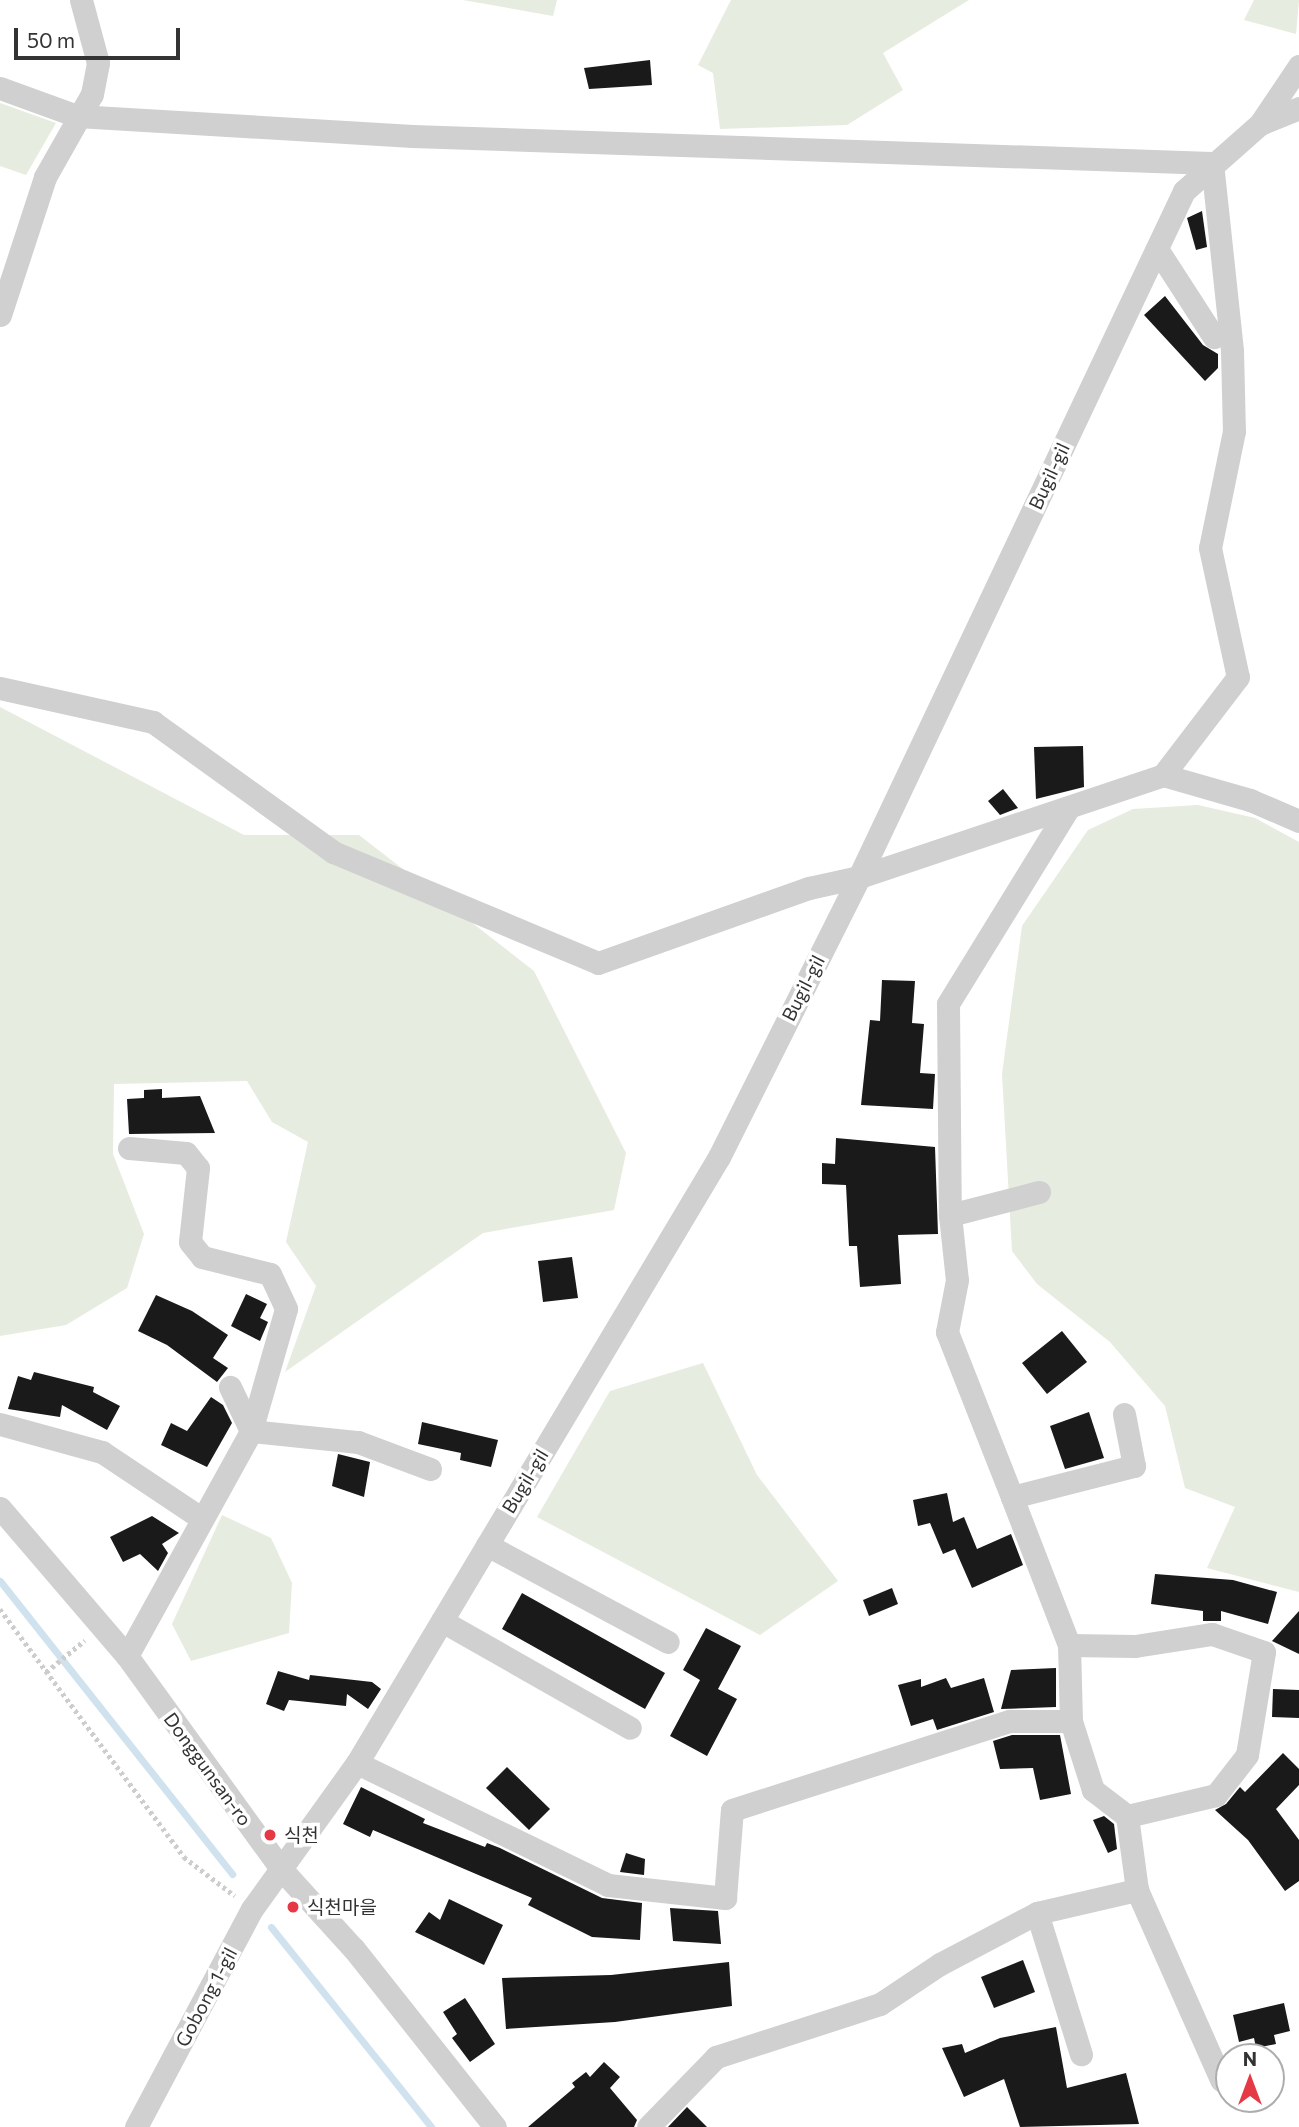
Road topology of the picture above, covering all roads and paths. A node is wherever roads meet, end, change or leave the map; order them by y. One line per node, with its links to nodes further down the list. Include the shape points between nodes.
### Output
1 (81, 0): 5 (street, via 98,63 92,94)
2 (1299, 66): 6 (street)
3 (0, 88): 5 (street)
4 (1299, 108): 6 (street, Bugil-gil)
5 (77, 116): 7 (street, via 412,136); 9 (street, via 45,177)
6 (1260, 124): 7 (street, Bugil-gil)
7 (1212, 163): 8 (street, Bugil-gil, via 1184,191); 12 (street, via 1232,351 1234,431 1210,548 1238,677)
8 (1157, 249): 10 (street); 15 (street, Bugil-gil)
9 (0, 315)
10 (1214, 337)
11 (0, 688): 15 (street, via 153,722 332,852 598,963 809,888)
12 (1163, 775): 13 (street); 14 (street, via 1250,800)
13 (1069, 807): 15 (street); 18 (street, via 948,1004)
14 (1299, 821)
15 (859, 877): 27 (street, Bugil-gil, via 719,1157)
16 (129, 1148): 22 (street, via 186,1153 198,1168 190,1242 202,1257 270,1274 286,1309)
17 (1039, 1192): 18 (street)
18 (950, 1216): 24 (street, via 957,1280 947,1332)
19 (230, 1387): 22 (street)
20 (1125, 1414): 24 (street, via 1134,1466)
21 (0, 1424): 26 (street, via 102,1452)
22 (251, 1432): 23 (street, via 358,1442); 26 (street)
23 (430, 1469)
24 (1012, 1497): 31 (street)
25 (0, 1508): 33 (street, Donggunsan-ro)
26 (201, 1518): 33 (street)
27 (487, 1545): 29 (street, Bugil-gil); 30 (street)
28 (0, 1609): 34 (path)
29 (442, 1621): 36 (street); 37 (street, Bugil-gil)
30 (667, 1642)
31 (1069, 1644): 35 (street); 38 (street, via 1135,1646 1212,1634 1264,1652 1247,1755 1216,1795)
32 (68, 1654): 34 (path)
33 (127, 1656): 39 (street, Donggunsan-ro)
34 (46, 1672): 41 (path, via 184,1857)
35 (1071, 1721): 37 (street, via 1010,1721 732,1810 725,1898 608,1885); 38 (street, via 1093,1790)
36 (630, 1728)
37 (357, 1763): 39 (street, Bugil-gil)
38 (1126, 1816): 40 (street)
39 (282, 1870): 41 (street, Gobong 1-gil); 46 (street, Donggunsan-ro, via 354,1949)
40 (1137, 1890): 42 (street); 44 (street)
41 (252, 1909): 45 (street, Gobong 1-gil)
42 (1037, 1913): 43 (street); 47 (street, via 940,1964 880,2004 716,2057)
43 (1081, 2054)
44 (1215, 2066)
45 (136, 2127)
46 (495, 2127)
47 (649, 2127)

